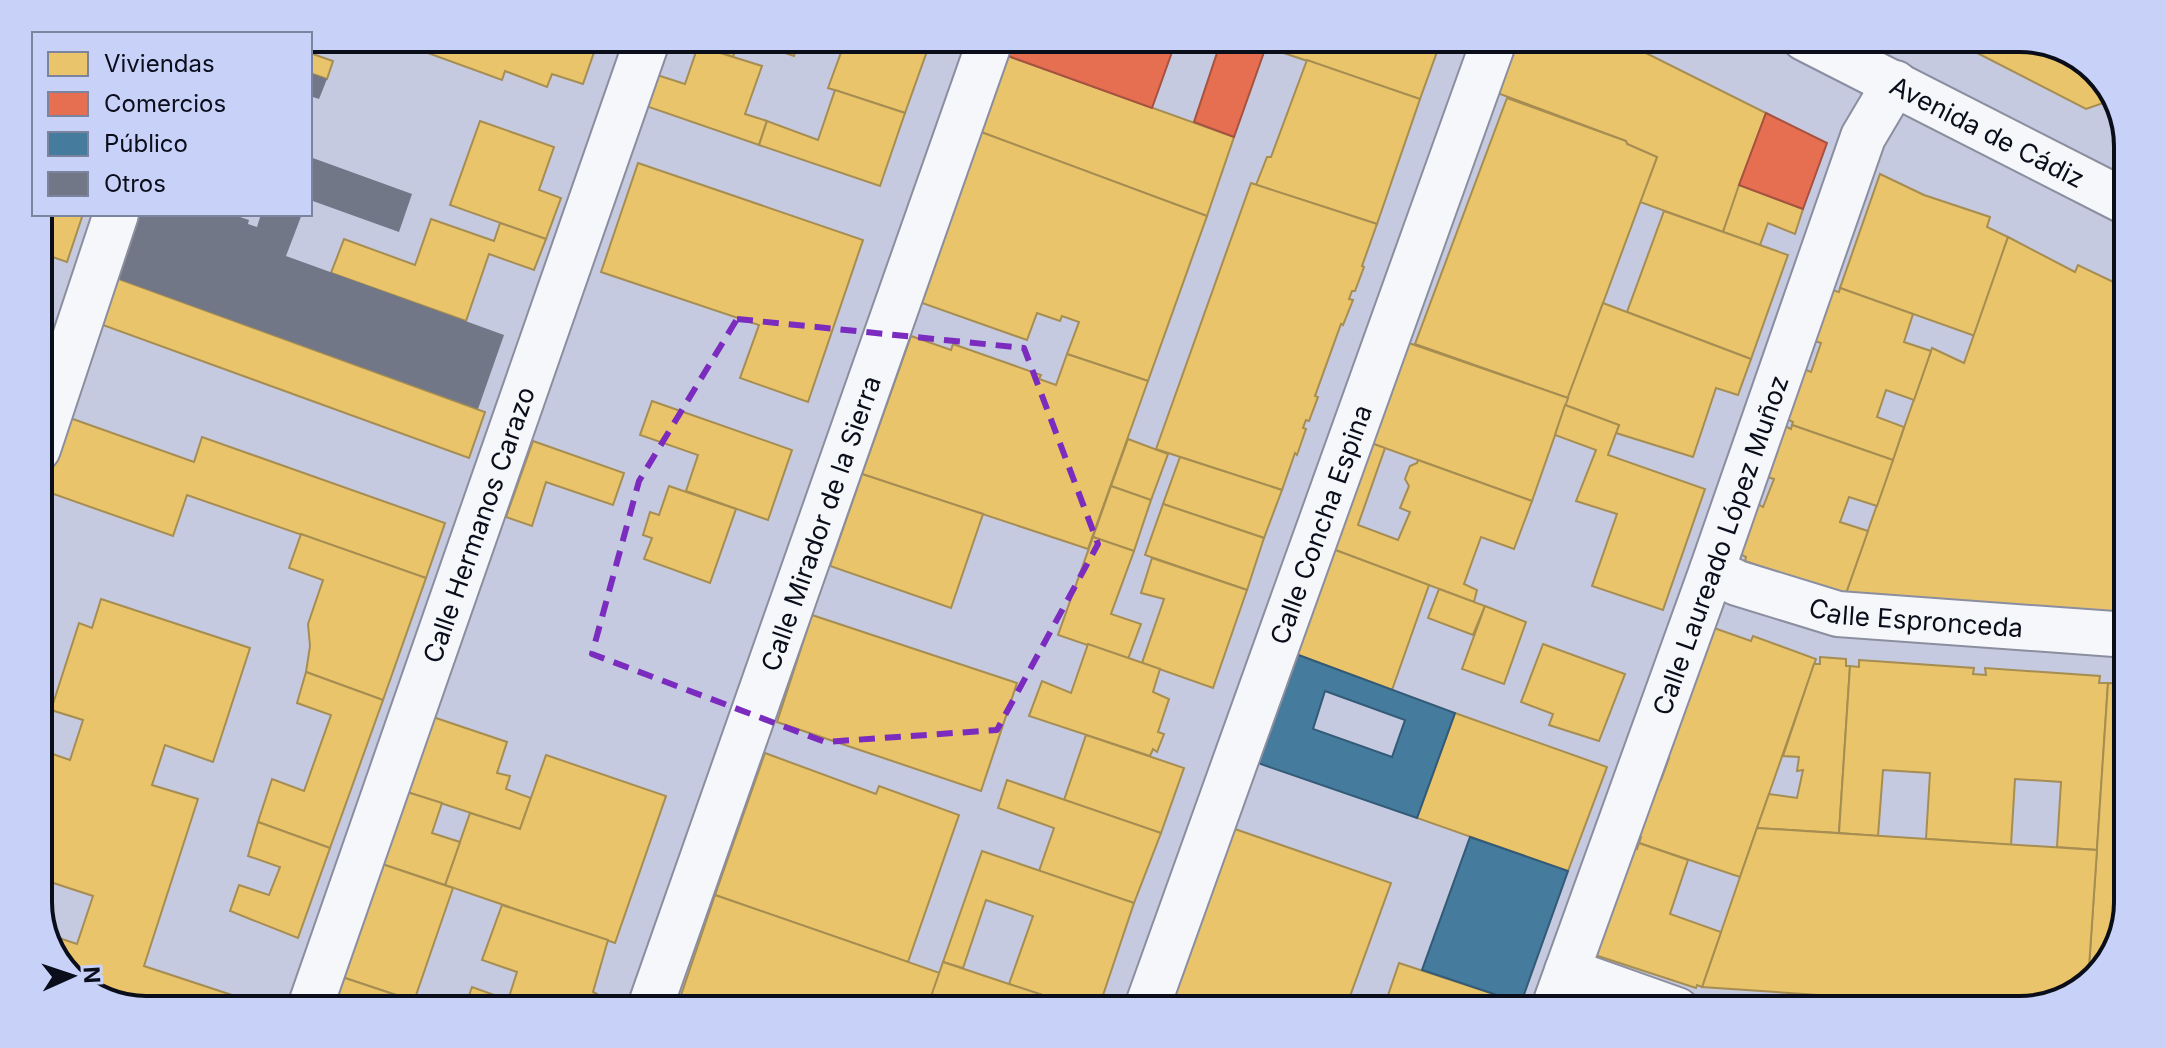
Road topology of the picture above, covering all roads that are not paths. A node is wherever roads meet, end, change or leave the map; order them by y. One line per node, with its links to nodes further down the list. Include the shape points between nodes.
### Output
1 (643, 52): 12 (street, Calle Hermanos Carazo)
2 (986, 52): 13 (street, Calle Mirador de la Sierra)
3 (1490, 52): 14 (street, Calle Concha Espina)
4 (1832, 52): 5 (street, Avenida de Cádiz)
5 (1895, 83): 6 (street, Avenida de Cádiz); 9 (street, Calle Laureado López Muñoz, via 1863,137)
6 (2114, 196)
7 (115, 216): 8 (street)
8 (52, 407)
9 (1712, 570): 10 (street, Calle Espronceda, via 1737,583 1838,614); 11 (street, Calle Laureado López Muñoz)
10 (2114, 634)
11 (1560, 990): 15 (street)
12 (314, 996)
13 (654, 996)
14 (1151, 996)
15 (1595, 996)

